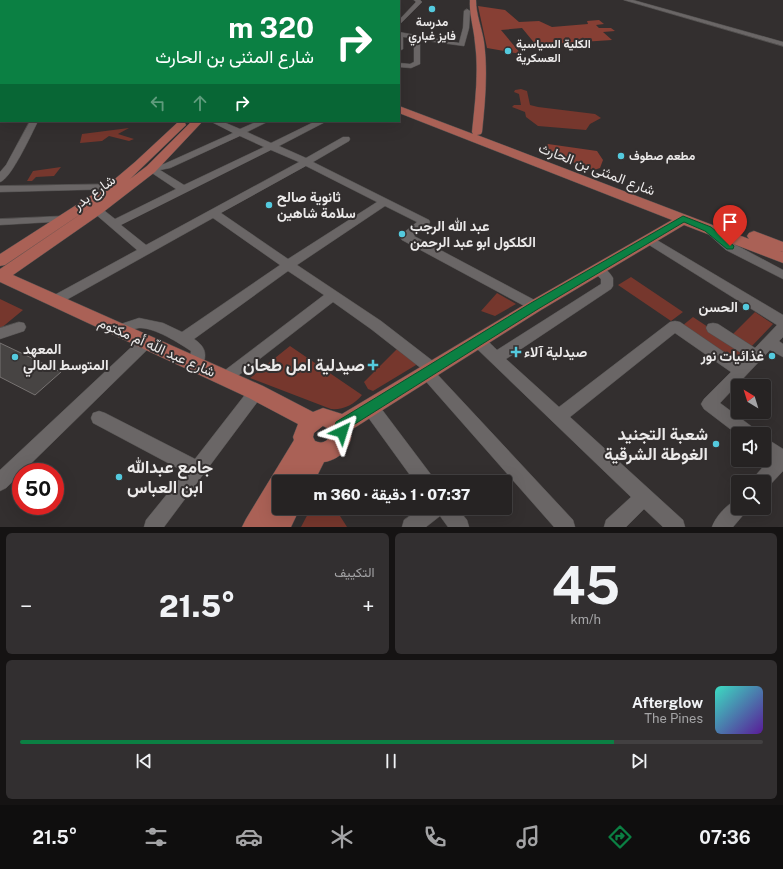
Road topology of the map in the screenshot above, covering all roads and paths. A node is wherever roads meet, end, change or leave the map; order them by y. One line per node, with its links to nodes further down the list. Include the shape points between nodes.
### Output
1 (417, 0): 6 (street, via 419,2)
2 (474, 0): 23 (main road, via 473,10 480,48 481,95)
3 (627, 0): 10 (street)
4 (467, 11): 9 (street, via 462,45)
5 (400, 15): 6 (street)
6 (406, 16): 7 (street)
7 (400, 22)
8 (400, 34): 9 (street); 11 (street)
9 (417, 38): 12 (street, via 418,63 411,66)
10 (783, 45)
11 (400, 49)
12 (400, 65)
13 (400, 103): 23 (main road, شارع المثنى بن الحارث)
14 (400, 109): 37 (main road, شارع المثنى بن الحارث)
15 (33, 122): 29 (street, via 10,166)
16 (183, 122): 30 (main road, شارع بدر, via 140,165)
17 (197, 122): 28 (main road, شارع بدر)
18 (216, 122): 24 (street)
19 (263, 122): 24 (street)
20 (305, 122): 22 (street)
21 (322, 122): 22 (street)
22 (314, 126): 26 (street)
23 (477, 132): 42 (main road, شارع المثنى بن الحارث)
24 (240, 133): 26 (street); 28 (street, via 167,166)
25 (346, 139): 27 (street)
26 (271, 146): 27 (street); 32 (street)
27 (306, 162): 33 (street); 35 (street)
28 (151, 169): 32 (street); 34 (main road, شارع بدر)
29 (0, 179)
30 (113, 187): 31 (street); 36 (main road, شارع بدر)
31 (0, 189)
32 (183, 190): 39 (street)
33 (385, 201): 45 (street); 51 (street, via 425,222 406,237)
34 (97, 210): 39 (street); 47 (main road, شارع بدر)
35 (214, 213): 43 (street); 45 (street)
36 (65, 219): 38 (street); 47 (main road, شارع بدر)
37 (683, 219): 40 (main road, شارع المثنى بن الحارث); 41 (main road)
38 (0, 222)
39 (114, 224): 43 (street)
40 (708, 229): 44 (main road, شارع المثنى بن الحارث); 48 (street, via 730,246)
41 (650, 240): 46 (main road); 52 (street)
42 (783, 247)
43 (145, 250): 50 (street)
44 (783, 258)
45 (288, 265): 49 (street); 58 (street)
46 (598, 270): 51 (main road); 64 (street, via 607,278 607,286)
47 (0, 271): 50 (main road, شارع عبد اللّه أم مكتوم)
48 (783, 275)
49 (333, 295): 66 (street, via 376,325); 68 (street)
50 (54, 301): 56 (main road, شارع عبد اللّه أم مكتوم)
51 (534, 306): 59 (main road)
52 (783, 322)
53 (19, 327): 57 (street)
54 (713, 328): 63 (street)
55 (783, 328): 61 (street)
56 (120, 330): 58 (street, via 139,323 158,327); 60 (main road, شارع عبد اللّه أم مكتوم)
57 (0, 334)
58 (183, 339): 65 (street, via 198,349)
59 (478, 341): 64 (street); 66 (main road)
60 (146, 342): 65 (main road, شارع عبد اللّه أم مكتوم); 85 (street)
61 (769, 342): 62 (street); 63 (street)
62 (783, 351)
63 (757, 356): 67 (street)
64 (496, 358): 71 (street)
65 (196, 365): 68 (main road, شارع عبد اللّه أم مكتوم)
66 (430, 371): 70 (main road); 97 (street)
67 (741, 371): 71 (street, via 675,326); 75 (street, via 709,404)
68 (225, 378): 69 (main road, شارع عبد اللّه أم مكتوم)
69 (256, 392): 73 (main road, شارع عبد اللّه أم مكتوم); 80 (street)
70 (371, 408): 74 (main road); 83 (street)
71 (559, 417): 87 (street)
72 (99, 418): 80 (street)
73 (312, 421): 74 (main road, via 328,417); 76 (main road, via 304,431)
74 (341, 426): 76 (main road, via 342,437 336,447 324,453)
75 (740, 427)
76 (311, 448): 81 (main road); 82 (main road)
77 (771, 450): 78 (street)
78 (783, 459)
79 (783, 464): 84 (street, via 776,465)
80 (197, 469): 92 (street)
81 (287, 475)
82 (305, 475)
83 (421, 475)
84 (767, 475)
85 (0, 482)
86 (272, 497): 93 (main road)
87 (644, 497): 98 (street); 99 (street)
88 (285, 515): 94 (main road)
89 (427, 515): 95 (street)
90 (451, 515): 96 (street)
91 (732, 515): 100 (street)
92 (153, 527)
93 (254, 527)
94 (279, 527)
95 (411, 527)
96 (460, 527)
97 (566, 527)
98 (613, 527)
99 (676, 527)
100 (721, 527)

